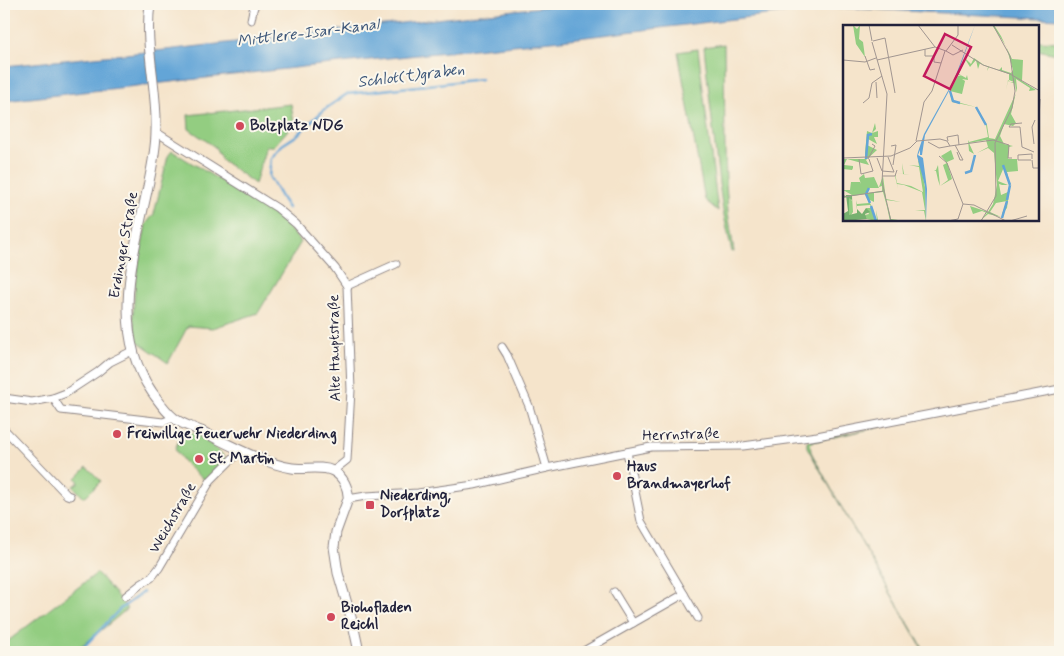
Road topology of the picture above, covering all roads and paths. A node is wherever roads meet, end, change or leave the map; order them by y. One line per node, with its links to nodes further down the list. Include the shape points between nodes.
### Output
1 (150, 4): 4 (street, Erdinger Straße, via 148,35)
2 (256, 4): 3 (street)
3 (251, 20)
4 (156, 132): 6 (street, Alte Hauptstraße, via 277,208 296,224); 8 (street, Erdinger Straße, via 127,299)
5 (396, 264): 6 (street)
6 (347, 286): 17 (street, Alte Hauptstraße, via 351,390 347,460)
7 (502, 348): 16 (street, via 529,406)
8 (132, 351): 11 (street); 12 (street, Erdinger Straße, via 151,390)
9 (1060, 389): 15 (street, Herrnstraße, via 817,436 743,446 653,447)
10 (4, 398): 11 (street, via 32,402)
11 (53, 398): 12 (street, via 62,410 163,422)
12 (174, 418): 14 (street, Erdinger Straße)
13 (4, 429): 18 (street)
14 (240, 451): 17 (street, Erdinger Straße, via 285,467); 22 (street, Weichstraße, via 211,480 159,568)
15 (627, 452): 16 (street, Herrnstraße); 21 (street, via 641,521)
16 (547, 468): 19 (street, Herrnstraße, via 464,487)
17 (333, 471): 19 (street, via 343,480)
18 (70, 496)
19 (348, 499): 25 (street, via 334,547)
20 (614, 592): 24 (street)
21 (684, 594): 23 (street); 24 (street)
22 (126, 596)
23 (698, 618)
24 (633, 623): 26 (street)
25 (359, 652)
26 (582, 652)

